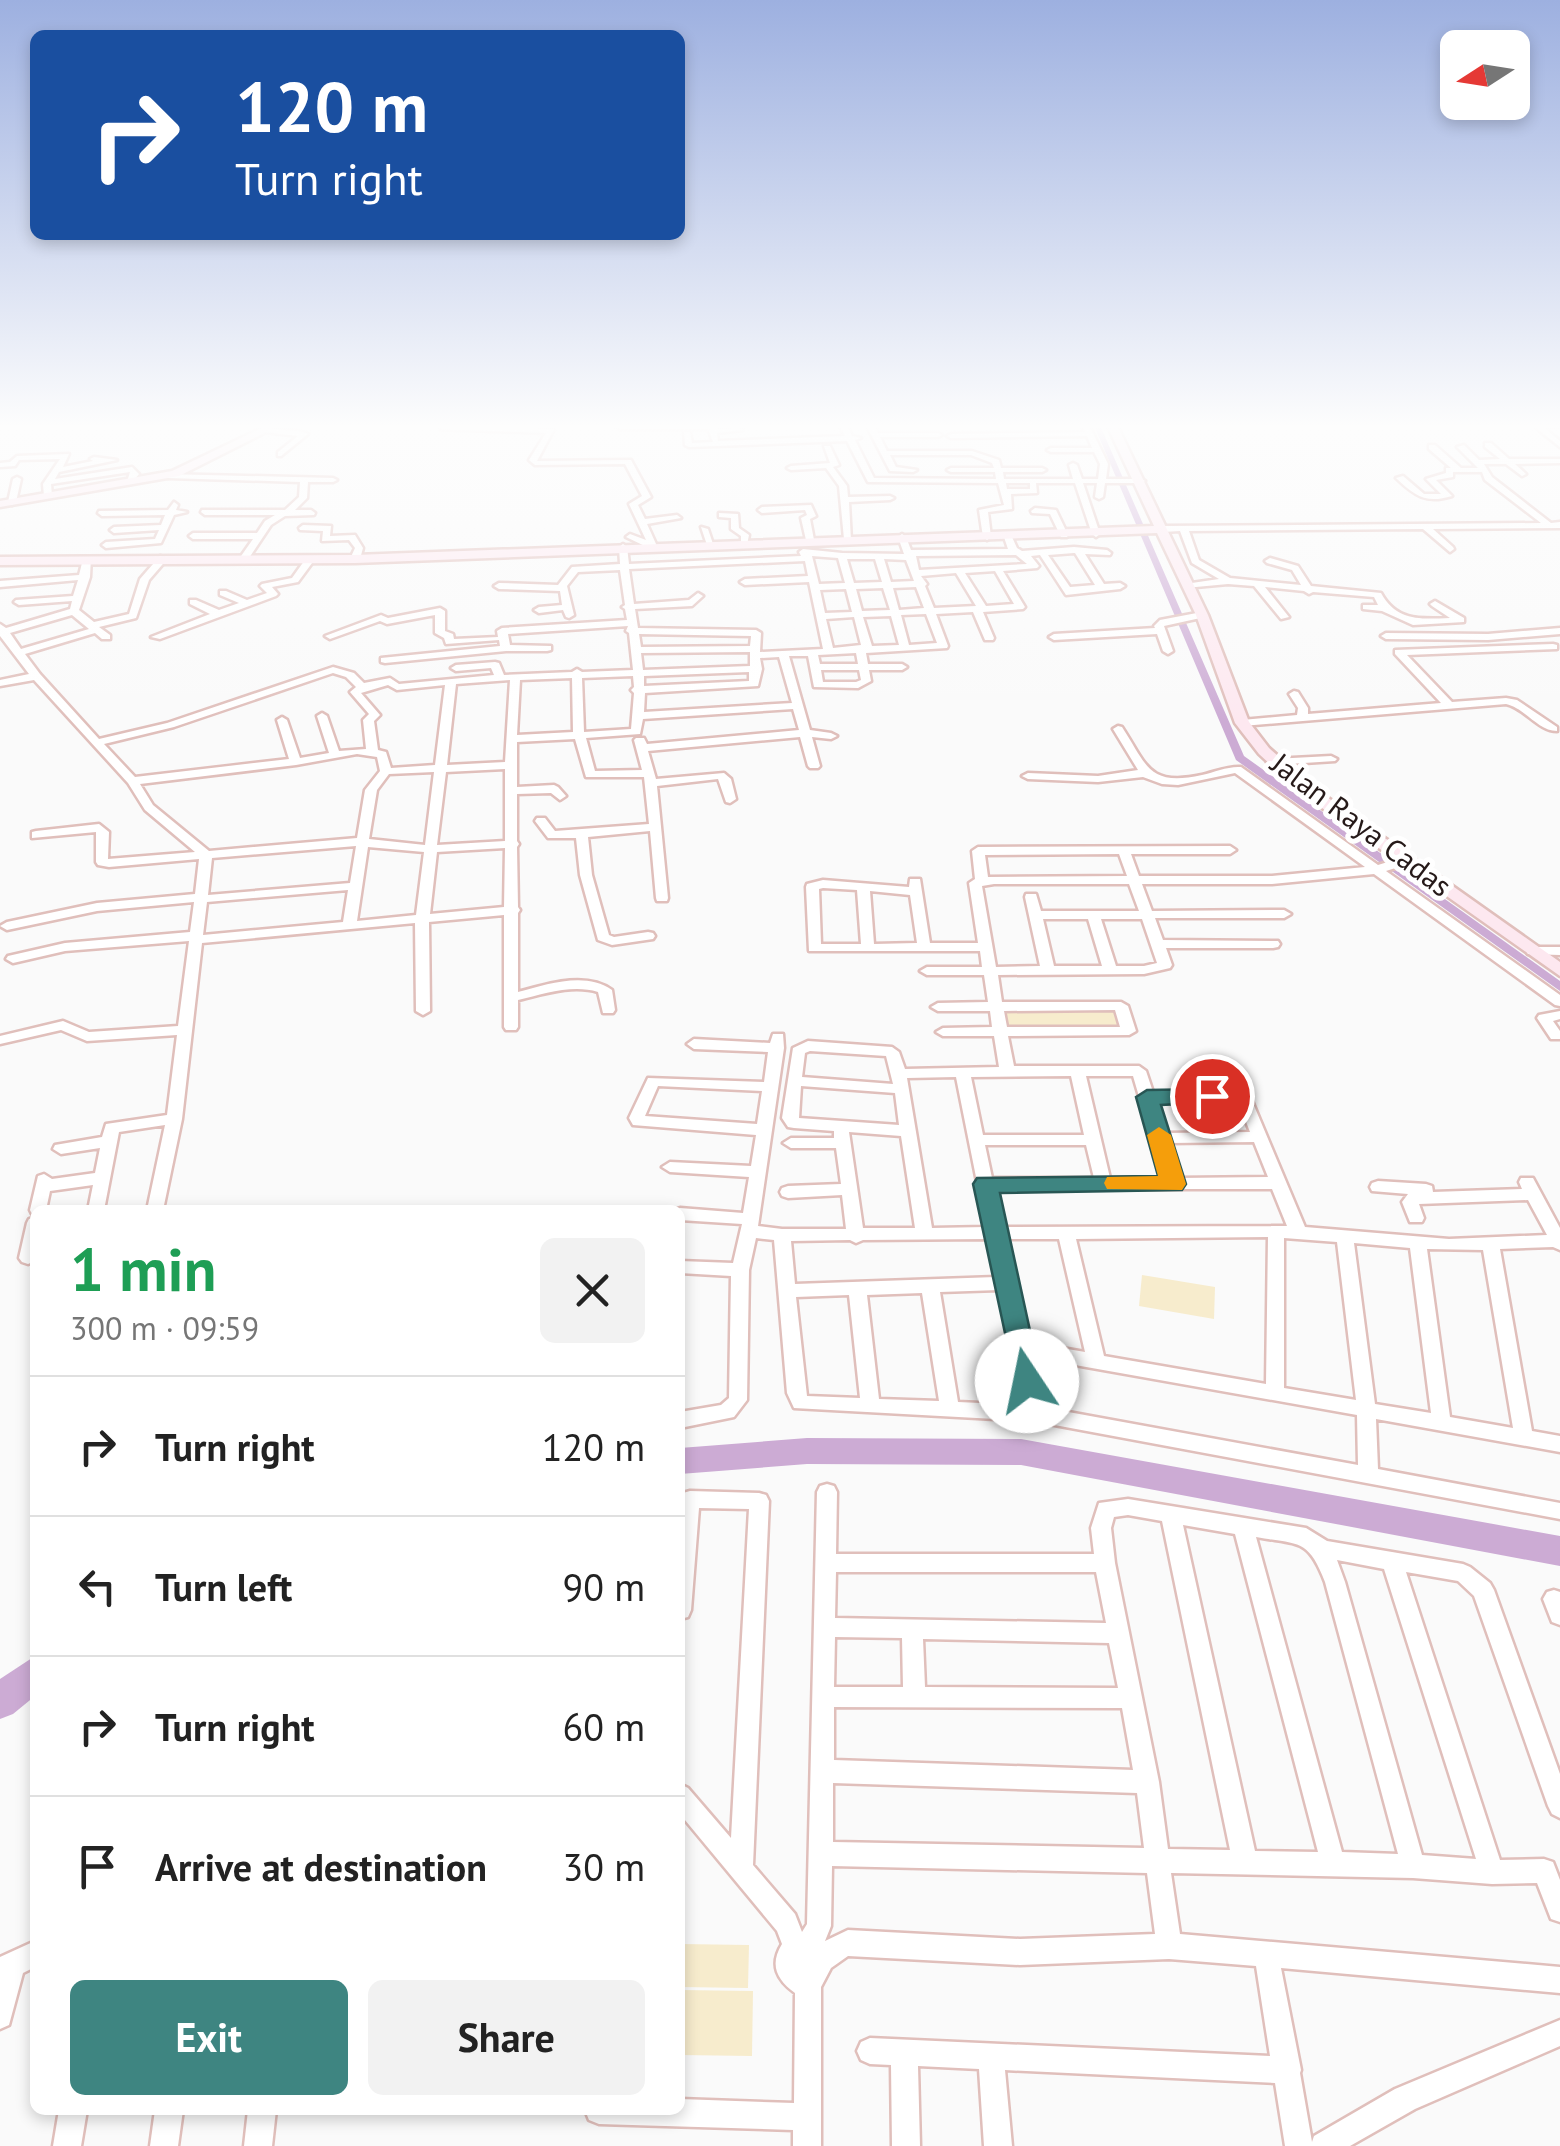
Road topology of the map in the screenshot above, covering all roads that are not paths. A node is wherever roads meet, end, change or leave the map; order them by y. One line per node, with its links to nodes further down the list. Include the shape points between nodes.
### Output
1 (117, 523): 20 (street)
2 (167, 523): 14 (street)
3 (273, 523): 24 (street)
4 (305, 523): 48 (street, via 300,532 328,528 326,540 352,538 360,548)
5 (643, 523): 33 (street)
6 (735, 523): 30 (street)
7 (804, 523): 35 (street)
8 (847, 523): 28 (street)
9 (985, 523): 27 (street)
10 (1059, 523): 22 (street)
11 (1092, 523): 21 (street)
12 (1156, 523): 18 (street, Jalan Raya Cadas)
13 (1554, 525): 15 (street)
14 (165, 526): 20 (street); 32 (street, via 160,540)
15 (1425, 526): 16 (street); 36 (street)
16 (1289, 527): 19 (street); 31 (street)
17 (704, 528): 34 (street)
18 (1159, 529): 19 (street); 21 (street); 67 (street, Jalan Raya Cadas)
19 (1184, 529): 56 (street, via 1196,561)
20 (114, 530): 32 (street)
21 (1096, 534): 22 (street)
22 (1064, 535): 25 (street)
23 (193, 536): 24 (street)
24 (259, 536): 46 (street)
25 (1008, 536): 27 (street); 39 (street)
26 (902, 537): 27 (street); 28 (street); 41 (street)
27 (987, 537)
28 (848, 539): 35 (street)
29 (626, 542): 33 (street); 48 (street); 51 (street)
30 (744, 543): 34 (street); 35 (street)
31 (1300, 543)
32 (106, 544): 45 (street)
33 (652, 544): 34 (street)
34 (712, 545)
35 (804, 548): 42 (street); 51 (street); 59 (street)
36 (1450, 549)
37 (1078, 550): 38 (street); 40 (street); 58 (street)
38 (1042, 552): 39 (street); 58 (street, via 1065,587)
39 (1017, 553): 41 (street); 52 (street, via 1034,566)
40 (1107, 553)
41 (911, 555): 43 (street); 54 (street)
42 (842, 556): 43 (street); 65 (street)
43 (879, 556): 61 (street)
44 (163, 558): 45 (street); 46 (street); 94 (street, via 145,579 134,611)
45 (94, 559): 49 (street); 55 (street)
46 (244, 559): 47 (street)
47 (310, 559): 48 (street); 75 (street, via 294,580 267,585 273,594)
48 (356, 559)
49 (0, 561)
50 (1270, 561): 69 (street, via 1295,568)
51 (624, 568): 68 (street, via 572,570); 77 (street)
52 (998, 570): 53 (street); 82 (street, via 1020,606)
53 (960, 572): 54 (street); 82 (street)
54 (918, 573): 62 (street)
55 (85, 577): 60 (street); 72 (street)
56 (1228, 581): 63 (street); 67 (street)
57 (745, 582): 59 (street)
58 (1098, 582): 66 (street)
59 (814, 583): 65 (street); 89 (street)
60 (0, 584)
61 (887, 584): 62 (street); 65 (street); 86 (street)
62 (922, 584): 84 (street)
63 (1258, 584): 69 (street); 90 (street)
64 (499, 586): 68 (street)
65 (852, 586): 87 (street)
66 (1120, 586)
67 (1188, 586): 88 (street, Jalan Raya Cadas)
68 (561, 587): 78 (street)
69 (1309, 590): 80 (street, via 1378,595)
70 (223, 592): 75 (street)
71 (698, 596): 77 (street, via 692,603)
72 (80, 598): 73 (street); 83 (street)
73 (19, 602)
74 (193, 602): 85 (street)
75 (248, 604): 85 (street)
76 (1435, 604): 92 (street)
77 (627, 606): 93 (street)
78 (567, 607): 81 (street); 95 (street)
79 (1366, 607): 80 (street)
80 (1384, 608): 91 (street)
81 (539, 610)
82 (980, 610): 84 (street); 105 (street)
83 (74, 612): 94 (street); 102 (street)
84 (933, 613): 86 (street); 109 (street, via 943,646)
85 (219, 614): 98 (street)
86 (894, 614): 87 (street); 109 (street)
87 (858, 615): 89 (street); 112 (street)
88 (1199, 615): 97 (street, via 1163,622); 142 (street, Jalan Raya Cadas)
89 (820, 616): 113 (street)
90 (1284, 616)
91 (1402, 619): 92 (street); 101 (street)
92 (1461, 620): 106 (street)
93 (631, 627): 95 (street); 114 (street); 117 (street, via 754,630)
94 (93, 628): 102 (street); 103 (street)
95 (575, 628): 107 (street, via 502,631)
96 (1560, 630): 106 (street)
97 (1160, 631): 104 (street); 115 (street)
98 (156, 636)
99 (330, 636): 107 (street, via 382,618 440,611 440,635 450,642)
100 (1386, 636): 101 (street)
101 (1410, 636): 106 (street); 116 (street)
102 (8, 637): 108 (street); 129 (street)
103 (106, 637)
104 (1054, 637)
105 (989, 638)
106 (1484, 642): 110 (street); 116 (street)
107 (505, 643): 111 (street); 120 (street)
108 (0, 645)
109 (905, 647): 112 (street)
110 (1553, 647)
111 (548, 648)
112 (863, 648): 113 (street); 123 (street)
113 (828, 649): 118 (street)
114 (636, 650): 117 (street); 125 (street)
115 (1168, 651)
116 (1420, 651): 136 (street, via 1399,652)
117 (757, 652): 119 (street); 124 (street)
118 (813, 654): 119 (street); 122 (street)
119 (784, 655): 137 (street)
120 (385, 660)
121 (902, 667): 123 (street)
122 (815, 668): 123 (street); 123 (street, via 816,681 826,686 866,684)
123 (863, 668)
124 (757, 669): 126 (street); 133 (street, via 754,684)
125 (638, 670): 126 (street); 127 (street); 134 (street)
126 (664, 670): 133 (street)
127 (577, 672): 130 (street); 147 (street)
128 (454, 675): 130 (street); 132 (street, via 398,689 391,681); 157 (street)
129 (36, 676): 131 (street); 150 (street)
130 (515, 676): 149 (street)
131 (0, 683)
132 (362, 687): 150 (street, via 334,670); 152 (street, via 355,692 375,715 368,720)
133 (665, 688): 134 (street)
134 (636, 690): 139 (street)
135 (1294, 694): 140 (street)
136 (1448, 704): 140 (street); 144 (street, via 1512,702)
137 (796, 706): 139 (street); 146 (street)
138 (322, 716): 153 (street)
139 (640, 716): 145 (street)
140 (1302, 719): 142 (street)
141 (282, 720): 155 (street)
142 (1242, 723): 156 (street, Jalan Raya Cadas)
143 (1118, 729): 161 (street)
144 (1553, 729)
145 (636, 732): 147 (street); 151 (street)
146 (802, 733): 148 (street); 151 (street); 159 (street)
147 (579, 734): 149 (street); 163 (street, via 590,775)
148 (831, 736)
149 (511, 740): 158 (street)
150 (95, 743): 164 (street)
151 (644, 748): 163 (street)
152 (372, 750): 153 (street); 160 (street, via 382,754)
153 (335, 755): 155 (street)
154 (1332, 758): 156 (street)
155 (296, 762): 164 (street)
156 (1273, 762): 178 (street, Jalan Raya Cadas)
157 (443, 766): 158 (street); 160 (street); 174 (street)
158 (511, 766): 165 (street)
159 (814, 766)
160 (386, 770): 172 (street, via 372,790)
161 (1145, 773): 162 (street); 179 (street, via 1178,782 1238,769)
162 (1028, 776)
163 (649, 778): 167 (street, via 720,775); 169 (street)
164 (132, 781): 177 (street, via 149,807)
165 (513, 791): 166 (street, via 554,789); 173 (street)
166 (560, 796)
167 (730, 798)
168 (541, 821): 170 (street, via 552,835)
169 (654, 828): 170 (street); 187 (street)
170 (582, 834): 197 (street, via 602,937)
171 (36, 835): 177 (street, via 102,830 102,862)
172 (364, 842): 174 (street); 177 (street); 183 (street)
173 (513, 844): 174 (street); 189 (street)
174 (430, 849): 194 (street)
175 (1230, 850): 176 (street)
176 (1124, 851): 180 (street); 181 (street, via 978,852)
177 (206, 855): 186 (street)
178 (1403, 861): 179 (street); 204 (street, Jalan Raya Cadas)
179 (1378, 870): 180 (street, via 1272,880); 213 (street)
180 (1134, 880): 182 (street); 190 (street)
181 (982, 881): 182 (street); 188 (street, via 973,886)
182 (1010, 881): 188 (street, via 986,888)
183 (355, 886): 186 (street); 196 (street)
184 (863, 888): 201 (street); 201 (street, via 812,887 814,948); 202 (street, via 915,886)
185 (1030, 897): 191 (street)
186 (202, 898): 195 (street, via 97,907); 198 (street)
187 (662, 898)
188 (976, 899): 203 (street)
189 (513, 910): 194 (street); 212 (street)
190 (1146, 913): 192 (street); 193 (street); 199 (street)
191 (1035, 914): 192 (street); 208 (street)
192 (1093, 914): 209 (street)
193 (1284, 914)
194 (422, 922): 196 (street); 217 (street)
195 (7, 926)
196 (349, 927): 198 (street)
197 (648, 936)
198 (195, 938): 206 (street, via 64,947); 220 (street)
199 (1158, 944): 200 (street); 209 (street, via 1165,965)
200 (1273, 944)
201 (868, 947): 202 (street)
202 (924, 947): 203 (street)
203 (984, 947): 207 (street)
204 (1533, 951): 205 (street); 210 (street, Jalan Raya Cadas)
205 (1560, 952)
206 (13, 959)
207 (989, 970): 208 (street); 211 (street); 214 (street)
208 (1048, 970): 209 (street)
209 (1110, 970)
210 (1560, 970)
211 (927, 971)
212 (511, 998): 216 (street, via 593,985 605,990); 219 (street)
213 (1560, 1002)
214 (997, 1006): 215 (street); 222 (street); 222 (street, via 1121,1006 1128,1031)
215 (938, 1007)
216 (608, 1010)
217 (424, 1011)
218 (1560, 1016): 223 (street, via 1544,1018)
219 (511, 1027)
220 (184, 1030): 224 (street, via 87,1037 63,1025); 235 (street)
221 (944, 1032): 222 (street)
222 (1000, 1032): 227 (street)
223 (1556, 1036)
224 (0, 1040)
225 (694, 1044): 232 (street, via 777,1042)
226 (1200, 1064): 233 (street)
227 (1007, 1071): 228 (street); 229 (street)
228 (1077, 1071): 234 (street, via 1139,1071); 242 (street)
229 (962, 1072): 231 (street); 241 (street)
230 (794, 1081): 231 (street); 231 (street, via 798,1050 808,1046 892,1052); 238 (street, via 794,1123)
231 (900, 1081): 237 (street)
232 (770, 1087): 236 (street); 236 (street, via 653,1080 638,1118)
233 (1212, 1096): 234 (street); 239 (street, via 1240,1088)
234 (1147, 1097): 240 (street)
235 (174, 1119): 243 (street, via 112,1128); 259 (street)
236 (763, 1130): 247 (street)
237 (906, 1132): 238 (street); 269 (street)
238 (842, 1136): 244 (street); 253 (street)
239 (1260, 1137): 240 (street); 252 (street)
240 (1160, 1138): 251 (street)
241 (976, 1140): 242 (street); 250 (street)
242 (1094, 1140): 249 (street)
243 (110, 1141): 245 (street); 248 (street)
244 (791, 1144)
245 (61, 1149)
246 (670, 1167): 247 (street)
247 (755, 1172): 262 (street)
248 (102, 1178): 257 (street, via 43,1182); 258 (street)
249 (1103, 1182): 250 (street); 251 (street)
250 (986, 1184): 267 (street)
251 (1173, 1184): 252 (street)
252 (1278, 1184): 264 (street)
253 (848, 1188): 255 (street); 268 (street)
254 (1378, 1188): 256 (street)
255 (788, 1192)
256 (1408, 1194): 261 (street); 271 (street, via 1530,1188)
257 (39, 1205)
258 (97, 1205)
259 (156, 1205)
260 (685, 1215): 262 (street)
261 (1416, 1218)
262 (749, 1225): 266 (street); 277 (street)
263 (1276, 1232): 264 (street); 265 (street); 284 (street)
264 (1298, 1232): 270 (street)
265 (1066, 1234): 267 (street); 283 (street)
266 (782, 1235): 268 (street); 281 (street)
267 (997, 1235): 269 (street); 278 (street)
268 (856, 1236): 269 (street)
269 (926, 1236)
270 (1346, 1239): 272 (street); 286 (street)
271 (1560, 1242): 273 (street)
272 (1418, 1243): 273 (street); 290 (street)
273 (1490, 1243): 291 (street)
274 (30, 1248): 275 (street)
275 (28, 1258)
276 (685, 1267): 277 (street)
277 (740, 1270): 289 (street, via 738,1400 726,1412)
278 (1007, 1282): 279 (street); 282 (street)
279 (930, 1285): 280 (street); 287 (street)
280 (857, 1287): 281 (street); 285 (street)
281 (788, 1291): 285 (street, via 799,1401)
282 (1021, 1348): 283 (street); 288 (street)
283 (1096, 1359): 284 (street)
284 (1275, 1391): 286 (street)
285 (870, 1405): 287 (street)
286 (1366, 1407): 290 (street); 293 (street)
287 (948, 1408): 288 (street)
288 (1033, 1413): 293 (street)
289 (685, 1419)
290 (1441, 1422): 291 (street)
291 (1524, 1438): 292 (street)
292 (1560, 1444)
293 (1368, 1474): 295 (street)
294 (826, 1492): 302 (street)
295 (1560, 1511)
296 (1171, 1516): 297 (street); 301 (street, via 1106,1509); 317 (street)
297 (1243, 1528): 298 (street, via 1306,1537); 318 (street)
298 (1322, 1549): 300 (street); 319 (street)
299 (685, 1554): 320 (street, via 690,1499 759,1502)
300 (1392, 1561): 314 (street, via 1463,1573 1482,1590); 322 (street)
301 (1105, 1563): 302 (street); 307 (street)
302 (825, 1564): 305 (street)
303 (1560, 1600): 304 (street, via 1554,1599)
304 (1560, 1615)
305 (824, 1626): 306 (street); 308 (street)
306 (912, 1627): 307 (street); 309 (street)
307 (1118, 1633): 310 (street)
308 (823, 1698): 309 (street); 311 (street)
309 (914, 1698): 310 (street)
310 (1131, 1698): 312 (street)
311 (822, 1771): 312 (street); 315 (street)
312 (1147, 1782): 316 (street)
313 (685, 1802): 320 (street)
314 (1560, 1806)
315 (820, 1854): 316 (street); 325 (street, via 819,1926)
316 (1158, 1860): 317 (street); 324 (street)
317 (1245, 1862): 318 (street)
318 (1334, 1864): 319 (street)
319 (1413, 1866): 322 (street)
320 (742, 1869): 325 (street)
321 (1552, 1871): 322 (street); 323 (street)
322 (1492, 1872)
323 (1560, 1910)
324 (1168, 1946): 325 (street, via 1020,1952 848,1943); 326 (street)
325 (809, 1950): 339 (street)
326 (1266, 1953): 328 (street); 334 (street)
327 (16, 1963): 329 (street)
328 (1560, 1980)
329 (0, 2016)
330 (1560, 2032): 347 (street, via 1404,2098)
331 (870, 2051): 332 (street)
332 (904, 2052): 333 (street); 344 (street)
333 (991, 2055): 334 (street); 345 (street)
334 (1288, 2070): 346 (street)
335 (685, 2113): 339 (street)
336 (72, 2115): 340 (street)
337 (168, 2115): 341 (street)
338 (261, 2115): 342 (street)
339 (807, 2118): 343 (street)
340 (67, 2146)
341 (164, 2146)
342 (258, 2146)
343 (806, 2146)
344 (906, 2146)
345 (998, 2146)
346 (1300, 2146)
347 (1324, 2146)

